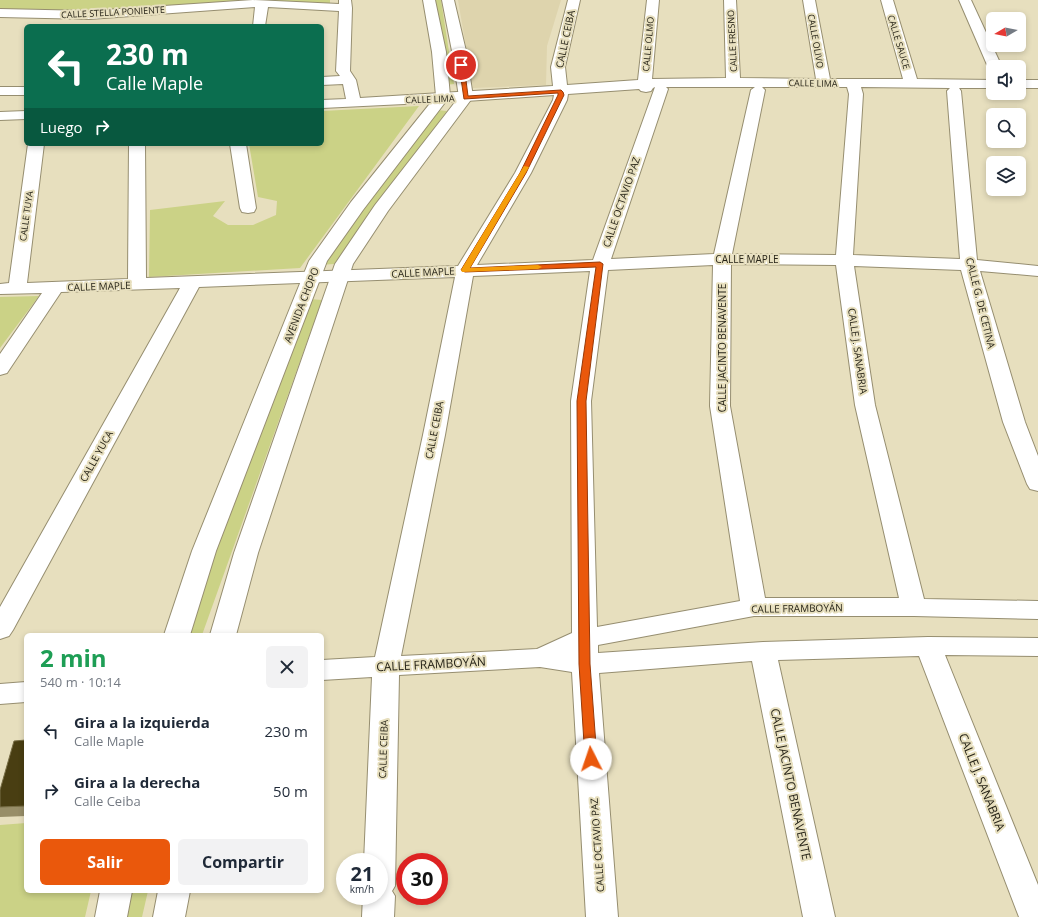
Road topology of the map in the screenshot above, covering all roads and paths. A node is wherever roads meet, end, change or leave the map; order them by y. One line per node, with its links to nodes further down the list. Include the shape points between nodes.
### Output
1 (430, 0): 32 (street, via 440,59 444,92)
2 (448, 0): 33 (street)
3 (574, 0): 30 (street, CALLE CEIBA, via 558,68)
4 (652, 0): 22 (street, CALLE OLMO)
5 (730, 0): 16 (street, CALLE FRESNO)
6 (809, 0): 17 (street, CALLE OLIVO)
7 (887, 0): 18 (street, CALLE SAUCE)
8 (965, 0): 14 (street)
9 (262, 3): 10 (street, CALLE STELLA PONIENTE); 12 (street, CALLE STELLA PONIENTE, via 174,15); 13 (street)
10 (346, 4): 15 (street)
11 (1, 15): 12 (street, CALLE STELLA PONIENTE)
12 (88, 20)
13 (259, 24)
14 (992, 60)
15 (337, 78): 34 (street); 35 (street)
16 (734, 82): 17 (street, CALLE LIMA); 22 (street, CALLE LIMA)
17 (824, 83): 23 (street, CALLE LIMA)
18 (912, 83): 19 (street, CALLE LIMA); 23 (street, CALLE LIMA)
19 (986, 84)
20 (1026, 84): 21 (street)
21 (1038, 84)
22 (646, 87): 24 (street, CALLE LIMA); 30 (street, CALLE LIMA); 44 (street, CALLE OCTAVIO PAZ)
23 (855, 87): 24 (street, CALLE LIMA); 27 (street, CALLE LIMA); 43 (street, CALLE J. SANABRIA)
24 (758, 90): 42 (street, CALLE JACINTO BENAVENTE)
25 (0, 91): 26 (street)
26 (24, 91)
27 (954, 91): 28 (street, CALLE LIMA); 45 (street, CALLE G. DE CETINA)
28 (986, 91)
29 (1026, 91): 31 (street)
30 (561, 92): 33 (street, CALLE LIMA); 46 (street, CALLE CEIBA, via 560,100 523,173)
31 (1038, 92)
32 (442, 98): 33 (street, CALLE LIMA); 34 (street, CALLE LIMA); 48 (street, AVENIDA CHOPO, via 357,206 318,261)
33 (466, 98): 49 (street, via 381,209 344,264)
34 (354, 102): 35 (street, CALLE LIMA)
35 (327, 103)
36 (24, 115): 37 (street)
37 (0, 116)
38 (36, 146): 53 (street, CALLE TUYA)
39 (137, 146): 51 (street)
40 (238, 146): 41 (street)
41 (248, 208)
42 (722, 259): 43 (street, CALLE MAPLE); 44 (street, CALLE MAPLE); 56 (street, CALLE JACINTO BENAVENTE, via 720,406)
43 (844, 260): 45 (street, CALLE MAPLE); 57 (street, CALLE J. SANABRIA, via 865,405)
44 (600, 264): 46 (street, CALLE MAPLE); 62 (street, CALLE OCTAVIO PAZ, via 581,401)
45 (970, 265): 47 (street, CALLE MAPLE); 55 (street, CALLE G. DE CETINA, via 1014,422)
46 (465, 270): 49 (street, CALLE MAPLE); 68 (street, CALLE CEIBA)
47 (1038, 271)
48 (310, 277): 49 (street, CALLE MAPLE); 50 (street, CALLE MAPLE); 60 (street, AVENIDA CHOPO, via 204,551)
49 (339, 277): 61 (street, via 246,553)
50 (192, 283): 51 (street, CALLE MAPLE); 59 (street, CALLE YUCA)
51 (137, 284): 52 (street, CALLE MAPLE)
52 (55, 288): 53 (street, CALLE MAPLE); 54 (street)
53 (8, 289)
54 (0, 369)
55 (1038, 484)
56 (754, 607): 57 (street, CALLE FRAMBOYÁN); 62 (street, CALLE FRAMBOYÁN)
57 (914, 607): 58 (street, CALLE FRAMBOYÁN)
58 (1038, 610)
59 (0, 630)
60 (178, 633)
61 (224, 633)
62 (585, 638): 66 (street, CALLE FRAMBOYÁN); 67 (street, CALLE OCTAVIO PAZ)
63 (928, 646): 64 (street, CALLE FRAMBOYÁN); 65 (street, CALLE FRAMBOYÁN); 81 (street, CALLE J. SANABRIA)
64 (1038, 647)
65 (763, 650): 67 (street, CALLE FRAMBOYÁN); 80 (street, CALLE JACINTO BENAVENTE)
66 (540, 658): 67 (street, CALLE FRAMBOYÁN); 68 (street, CALLE FRAMBOYÁN)
67 (585, 664): 79 (street, CALLE OCTAVIO PAZ)
68 (386, 667): 69 (street, CALLE FRAMBOYÁN); 72 (street, CALLE CEIBA)
69 (324, 670)
70 (24, 692): 71 (street)
71 (0, 694)
72 (380, 853)
73 (116, 893): 76 (street)
74 (174, 893): 77 (street)
75 (379, 905): 78 (street)
76 (110, 917)
77 (169, 917)
78 (378, 917)
79 (602, 917)
80 (819, 917)
81 (1036, 917)

